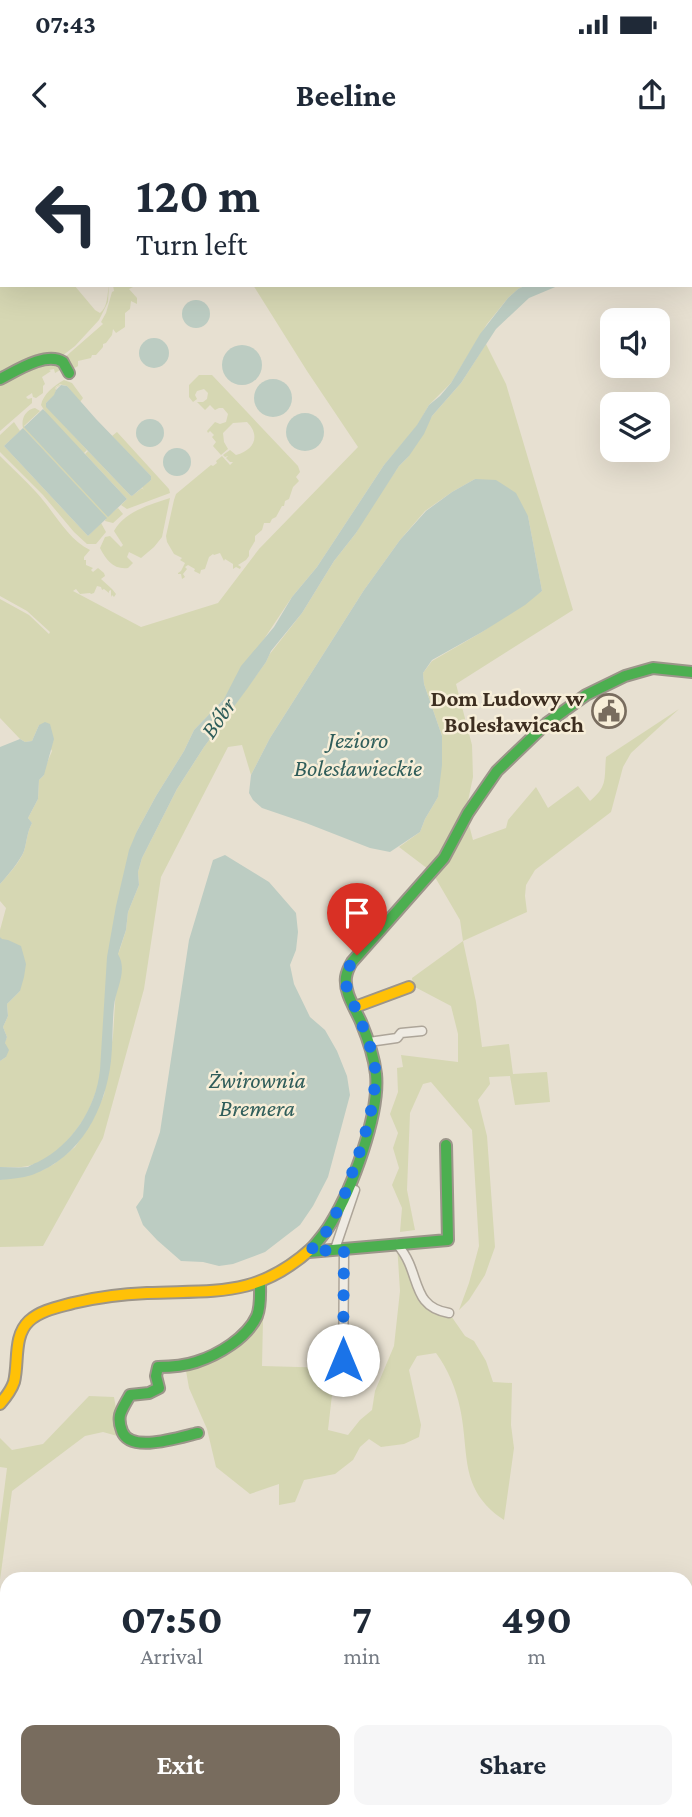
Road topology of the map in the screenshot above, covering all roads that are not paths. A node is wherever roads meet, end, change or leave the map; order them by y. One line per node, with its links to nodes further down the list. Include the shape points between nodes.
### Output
1 (69, 373): 2 (street, via 63,361 52,357)
2 (0, 379)
3 (692, 672): 5 (street, via 653,668 607,684 556,715 497,771 444,858 347,970 346,985)
4 (409, 987): 5 (street)
5 (355, 1007): 7 (street)
6 (422, 1031): 7 (street)
7 (369, 1042): 12 (street, via 376,1090 363,1142 342,1202)
8 (446, 1145): 10 (street, via 448,1240)
9 (355, 1190): 11 (street)
10 (397, 1244): 11 (street); 14 (street, via 410,1264 418,1292 435,1309)
11 (340, 1249): 12 (street); 15 (street)
12 (309, 1252): 13 (street)
13 (260, 1283): 16 (street, via 211,1292 111,1296 45,1312 24,1328 13,1384); 17 (street, via 257,1315 248,1329 222,1350 196,1362 158,1367 159,1388 130,1395 119,1417 123,1435 134,1443)
14 (449, 1313)
15 (343, 1390)
16 (0, 1404)
17 (198, 1433)

